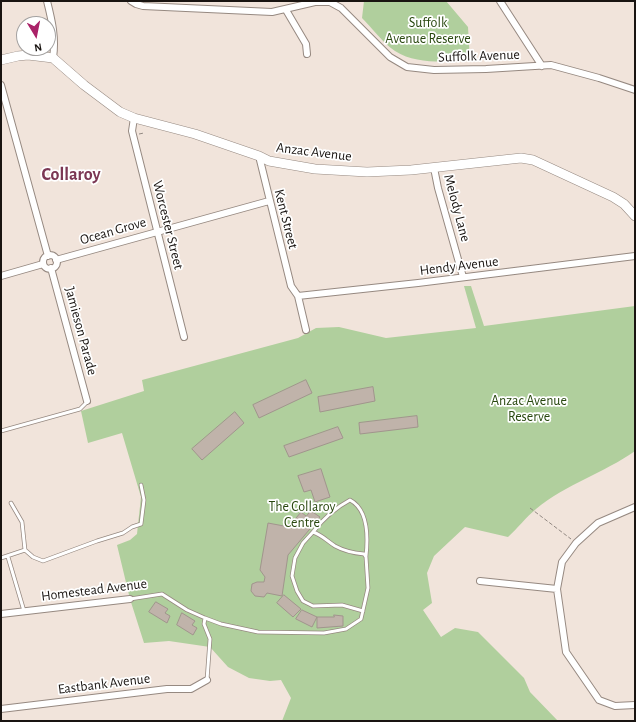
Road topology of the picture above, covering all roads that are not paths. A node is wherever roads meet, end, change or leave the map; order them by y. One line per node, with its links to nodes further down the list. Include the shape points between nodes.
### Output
1 (47, 1): 6 (street, via 54,33)
2 (131, 1): 4 (street, Suffolk Avenue, via 143,6 272,12)
3 (500, 1): 8 (street)
4 (286, 10): 5 (street, via 306,44); 8 (street, Suffolk Avenue, via 315,2 330,2 342,8 390,57 407,68 434,70)
5 (307, 54)
6 (53, 58): 7 (street, via 28,55); 11 (street, Anzac Avenue, via 120,112)
7 (1, 60)
8 (542, 66): 10 (street, Suffolk Avenue, via 551,65)
9 (1, 85): 17 (street)
10 (635, 90)
11 (134, 118): 12 (street, Anzac Avenue, via 195,134); 16 (street, Worcester Street, via 132,131)
12 (259, 156): 13 (street, Anzac Avenue, via 269,161 315,169 367,172); 14 (street, Kent Street)
13 (434, 168): 15 (street, Anzac Avenue, via 522,158 533,160 613,197); 23 (street, Melody Lane)
14 (269, 201): 16 (street, Ocean Grove); 24 (street, Kent Street, via 291,286)
15 (635, 216)
16 (157, 231): 19 (street, Ocean Grove); 26 (street, Worcester Street)
17 (48, 256): 19 (street, via 53,256); 20 (street)
18 (635, 256): 23 (street, Hendy Avenue)
19 (56, 260): 21 (street)
20 (43, 264): 21 (street, via 46,268); 22 (street)
21 (51, 268): 27 (street, Jamieson Parade)
22 (1, 276)
23 (463, 277): 24 (street, Hendy Avenue)
24 (298, 296): 25 (street)
25 (306, 330)
26 (184, 337)
27 (88, 401): 28 (lane, via 80,409)
28 (1, 431)
29 (141, 485): 33 (lane, via 144,500 142,524 132,527 123,534 43,561 33,557)
30 (11, 503): 33 (lane, via 22,522)
31 (635, 507): 38 (street, via 598,523 576,543 562,562)
32 (313, 532): 35 (lane, via 334,546 364,554); 35 (lane, Homestead Avenue, via 340,505 350,500 357,504 365,521); 41 (lane, via 295,558 292,576 303,601 313,606 342,604)
33 (26, 550): 34 (lane)
34 (8, 557): 36 (lane); 40 (lane)
35 (366, 557): 41 (lane, Homestead Avenue, via 368,588)
36 (1, 558)
37 (480, 581): 38 (street)
38 (557, 589): 45 (street, via 566,652 599,700 614,706)
39 (130, 599): 40 (street, Homestead Avenue); 43 (lane, Homestead Avenue, via 162,594)
40 (24, 611): 42 (street, Homestead Avenue)
41 (363, 611): 43 (lane, Homestead Avenue, via 361,619 346,629 324,633 258,632)
42 (1, 614)
43 (205, 618): 44 (lane, via 204,624 210,639)
44 (208, 680): 46 (street, Eastbank Avenue, via 191,689 167,689)
45 (635, 705)
46 (1, 709)

